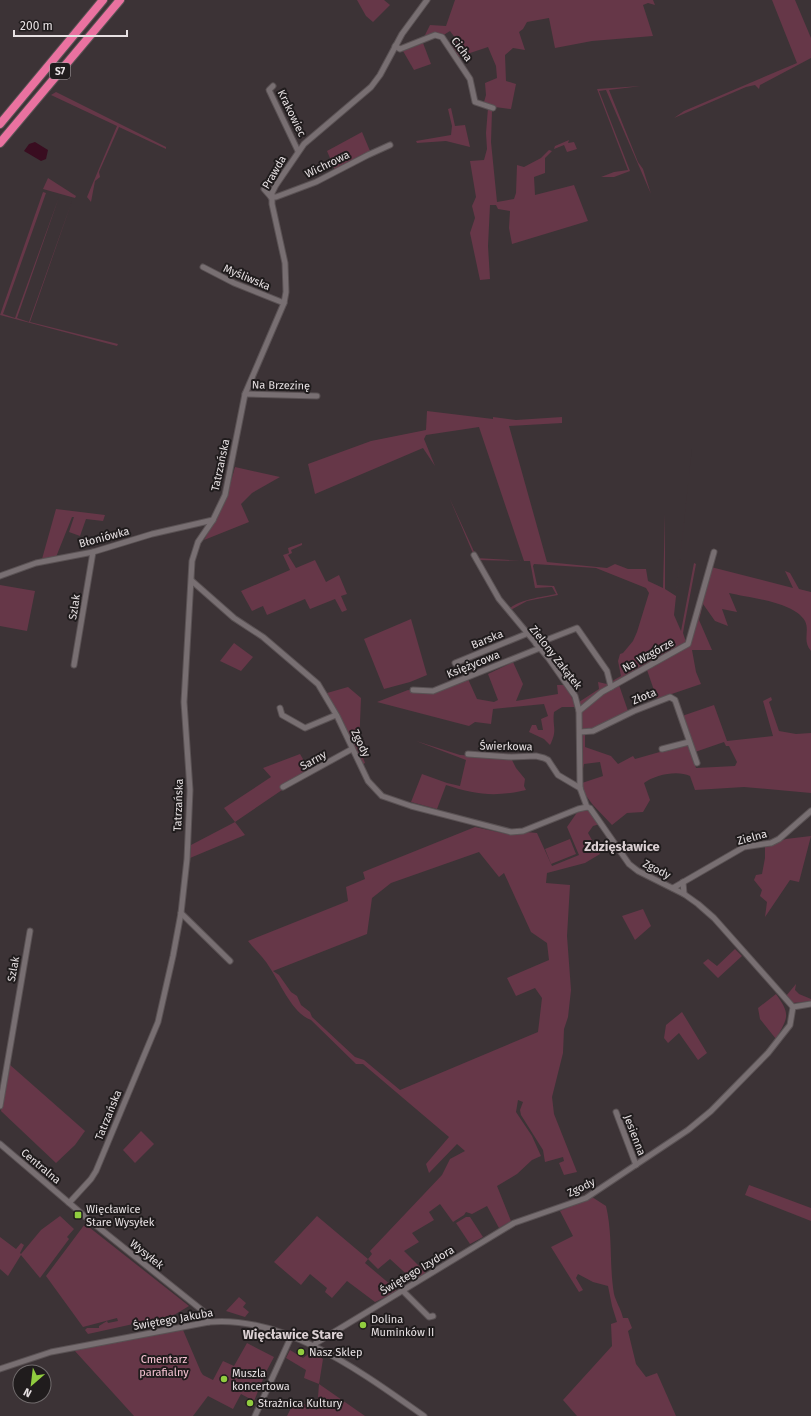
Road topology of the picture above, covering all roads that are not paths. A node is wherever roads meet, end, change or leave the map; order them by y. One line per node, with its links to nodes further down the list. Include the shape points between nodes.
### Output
1 (103, 0): 7 (highway, S7)
2 (120, 0): 8 (highway, S7)
3 (427, 0): 4 (street, Prawda)
4 (395, 46): 6 (street, Cicha, via 400,49 435,35 442,37 470,79 475,102); 10 (street, Prawda, via 380,76 371,87)
5 (273, 86): 10 (street, Krakowiec, via 269,90)
6 (493, 108)
7 (0, 124)
8 (0, 142)
9 (390, 145): 12 (street, Wichrowa, via 316,182)
10 (298, 151): 12 (street, Prawda)
11 (264, 189): 12 (street)
12 (271, 197): 14 (street, Prawda, via 285,263)
13 (203, 267): 14 (street, Myśliwska, via 234,283)
14 (284, 303): 15 (street, Prawda)
15 (245, 394): 16 (street, Na Brzezinę); 17 (street, Tatrzańska, via 229,481)
16 (317, 396)
17 (214, 520): 18 (street, Błoniówka, via 152,534); 22 (street, Tatrzańska, via 195,548)
18 (93, 552): 21 (street, Błoniówka, via 36,563); 26 (street, Szlak)
19 (714, 552): 27 (street, Na Wzgórze, via 688,644)
20 (474, 555): 23 (street, Zielony Zakątek, via 499,600)
21 (0, 576)
22 (192, 581): 31 (street, Zgody, via 234,618 263,637 318,684); 45 (street, Tatrzańska, via 184,702 190,790)
23 (526, 634): 24 (street, Zielony Zakątek); 25 (street, Barska)
24 (538, 646): 27 (street, Księżycowa, via 577,628 608,671); 28 (street, Księżycowa, via 433,692); 30 (street, Zielony Zakątek, via 571,689)
25 (455, 663)
26 (74, 665)
27 (611, 687): 30 (street, Na Wzgórze)
28 (413, 690)
29 (280, 708): 31 (street, via 282,715 305,728)
30 (579, 711): 32 (street, Zielony Zakątek)
31 (336, 715): 34 (street, Zgody)
32 (580, 732): 33 (street, Złota, via 593,731 670,697 675,700); 39 (street, Zielony Zakątek)
33 (689, 742): 35 (street); 37 (street, Złota)
34 (352, 749): 38 (street, Sarny); 40 (street, Zgody, via 368,781 382,796 497,830 523,831)
35 (662, 749)
36 (468, 754): 39 (street, Świerkowa, via 544,758 558,775)
37 (697, 763)
38 (283, 787)
39 (580, 788): 40 (street, Zielony Zakątek)
40 (587, 807): 43 (street, Zgody, via 594,811 628,864)
41 (811, 811): 42 (street, Zielna, via 779,839 771,843 744,847)
42 (684, 882): 43 (street, Zielna); 44 (street)
43 (673, 888): 44 (street, Zgody)
44 (684, 894): 49 (street, Zgody, via 714,918)
45 (181, 913): 47 (street); 54 (street, Tatrzańska, via 158,1022 96,1171)
46 (30, 931): 50 (street, Szlak)
47 (230, 961)
48 (811, 1004): 49 (street)
49 (793, 1007): 53 (street, Zgody, via 787,1029 768,1053 721,1101 688,1130)
50 (0, 1106)
51 (616, 1112): 53 (street, Jesienna)
52 (0, 1144): 54 (street, Centralna)
53 (636, 1165): 55 (street, Zgody, via 586,1198)
54 (69, 1203): 58 (street, Wysyłek, via 203,1311)
55 (534, 1216): 56 (street, Świętego Izydora, via 514,1223)
56 (403, 1291): 57 (street, via 430,1317); 60 (street, Świętego Izydora, via 356,1317)
57 (433, 1316)
58 (209, 1322): 59 (street, Świętego Jakuba, via 225,1320 252,1324); 61 (street, Świętego Jakuba, via 51,1352)
59 (291, 1337): 60 (street, Świętego Jakuba); 62 (street)
60 (313, 1347): 63 (street, Świętego Jakuba, via 368,1377)
61 (0, 1369)
62 (255, 1416)
63 (424, 1416)

